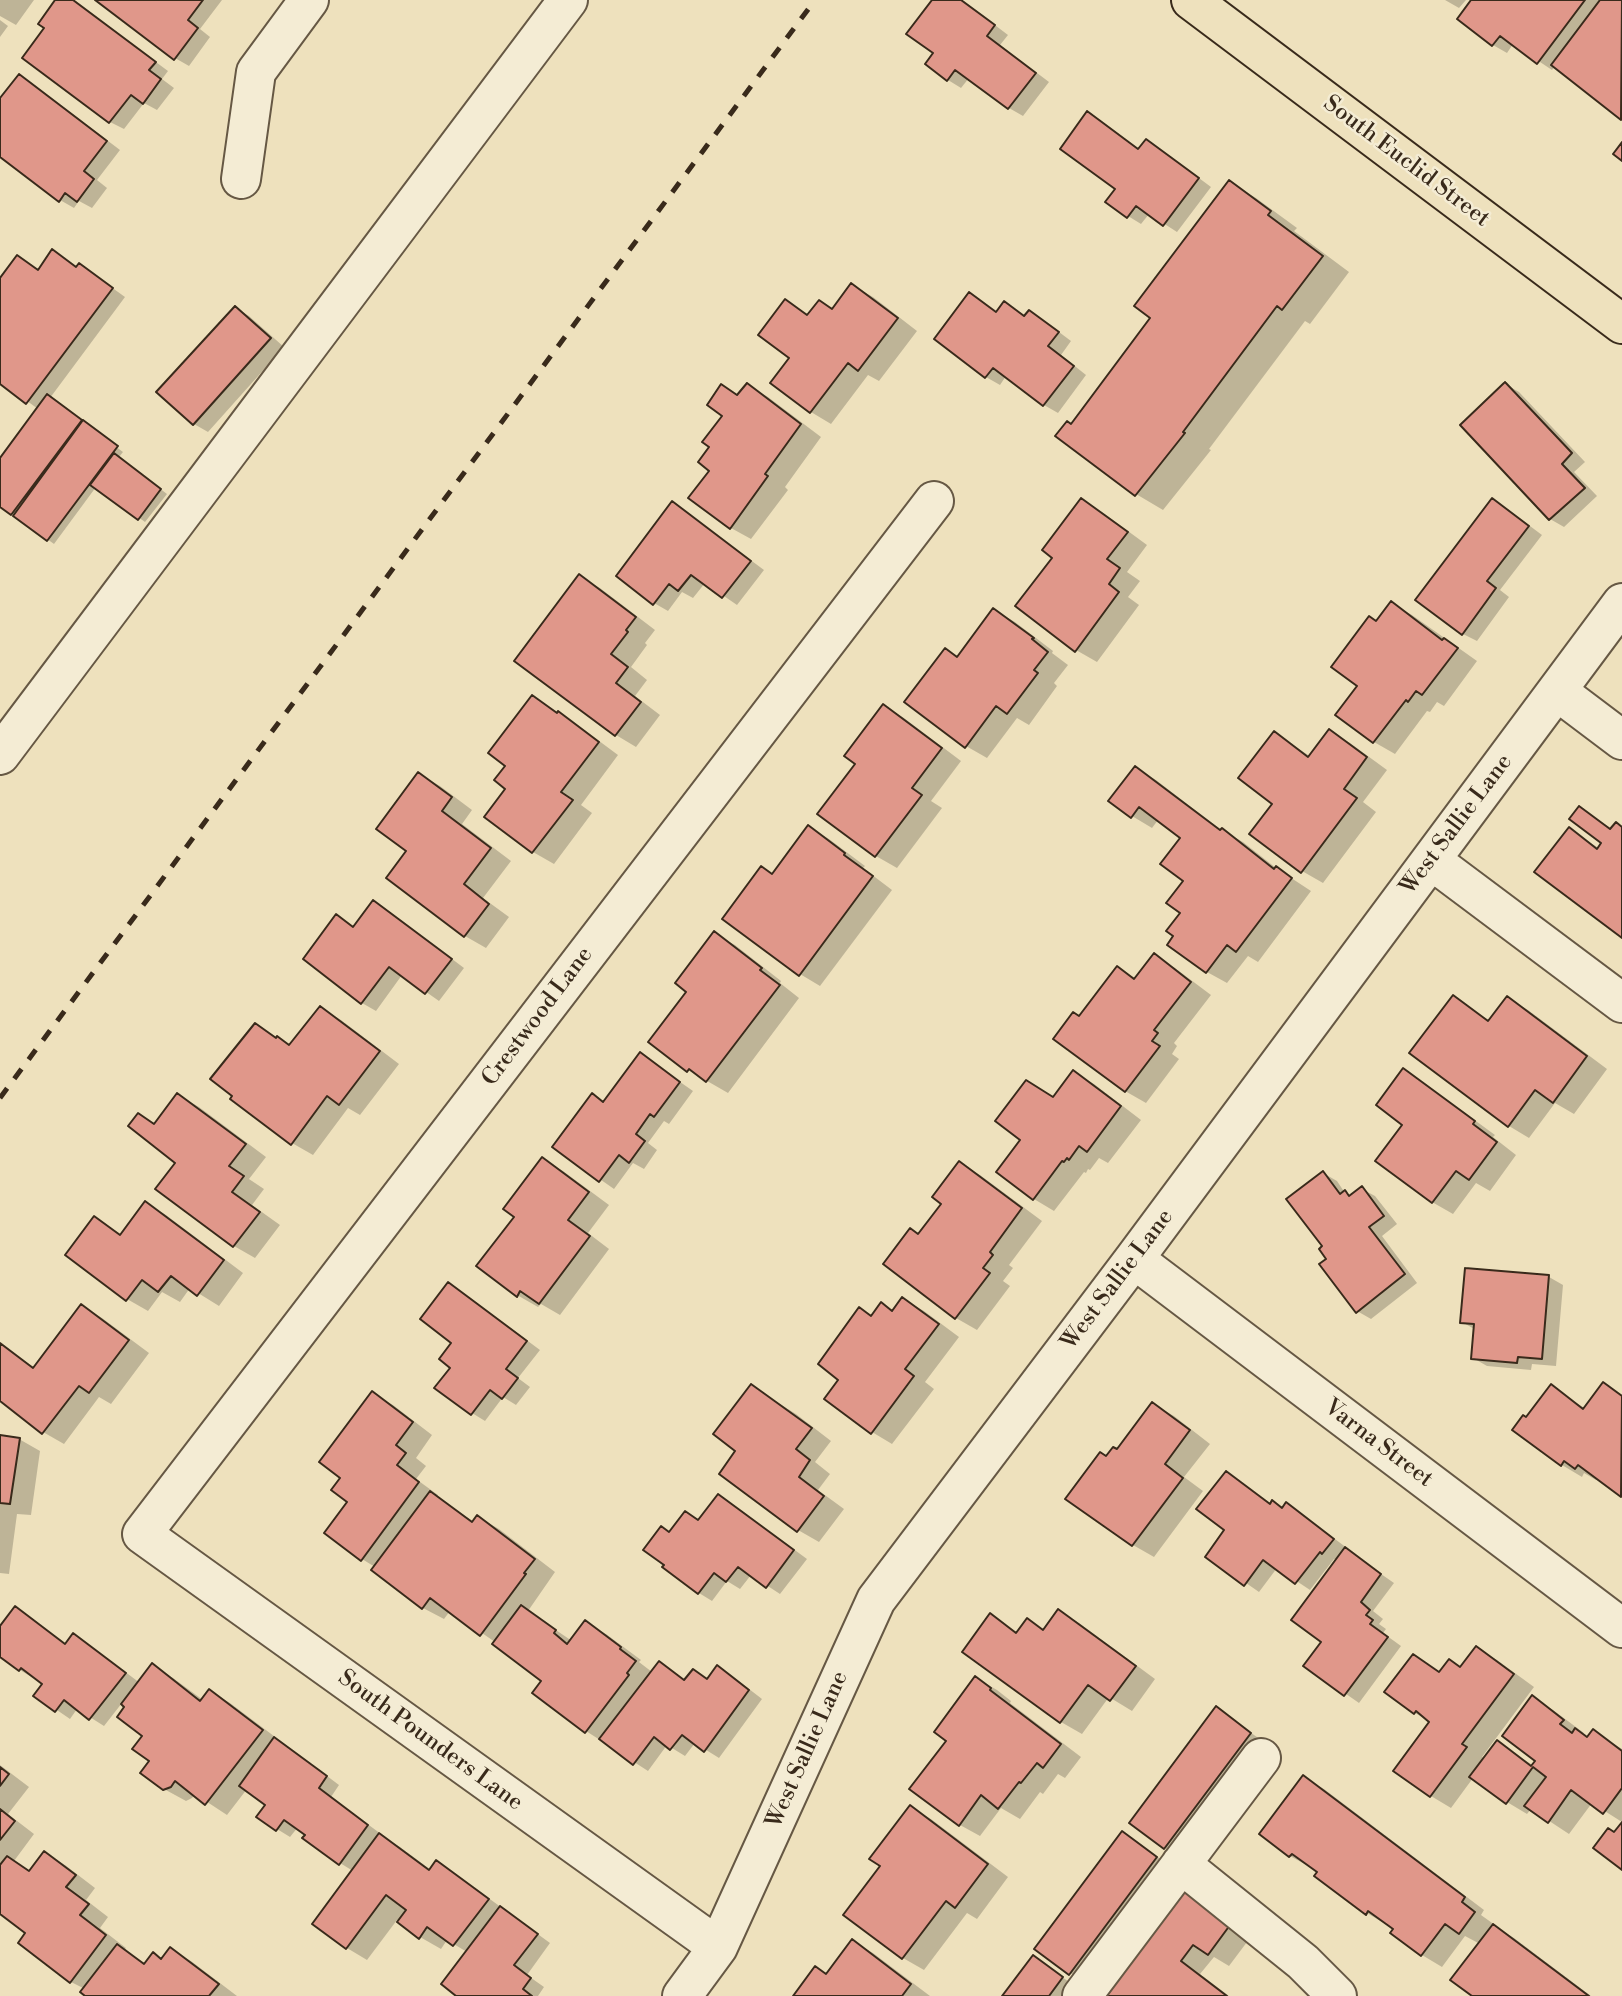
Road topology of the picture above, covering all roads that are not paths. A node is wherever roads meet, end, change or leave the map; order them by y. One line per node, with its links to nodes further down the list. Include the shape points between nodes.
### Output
1 (309, 0): 4 (street, via 256,72)
2 (568, 0): 10 (street)
3 (1191, 0): 5 (main road, South Euclid Street)
4 (241, 178)
5 (1622, 324)
6 (934, 501): 14 (street, Crestwood Lane)
7 (1622, 603): 8 (street, West Sallie Lane)
8 (1557, 691): 9 (street); 11 (street, West Sallie Lane)
9 (1622, 740)
10 (0, 755)
11 (1431, 860): 12 (street); 13 (street, West Sallie Lane)
12 (1622, 1003)
13 (1134, 1259): 15 (street, Varna Street); 18 (street, West Sallie Lane, via 876,1600)
14 (142, 1534): 18 (street, South Pounders Lane)
15 (1622, 1628)
16 (1261, 1758): 17 (street)
17 (1181, 1864): 20 (street); 21 (street, via 1303,1962)
18 (718, 1947): 19 (street, West Sallie Lane)
19 (682, 1996)
20 (1082, 1996)
21 (1337, 1996)

